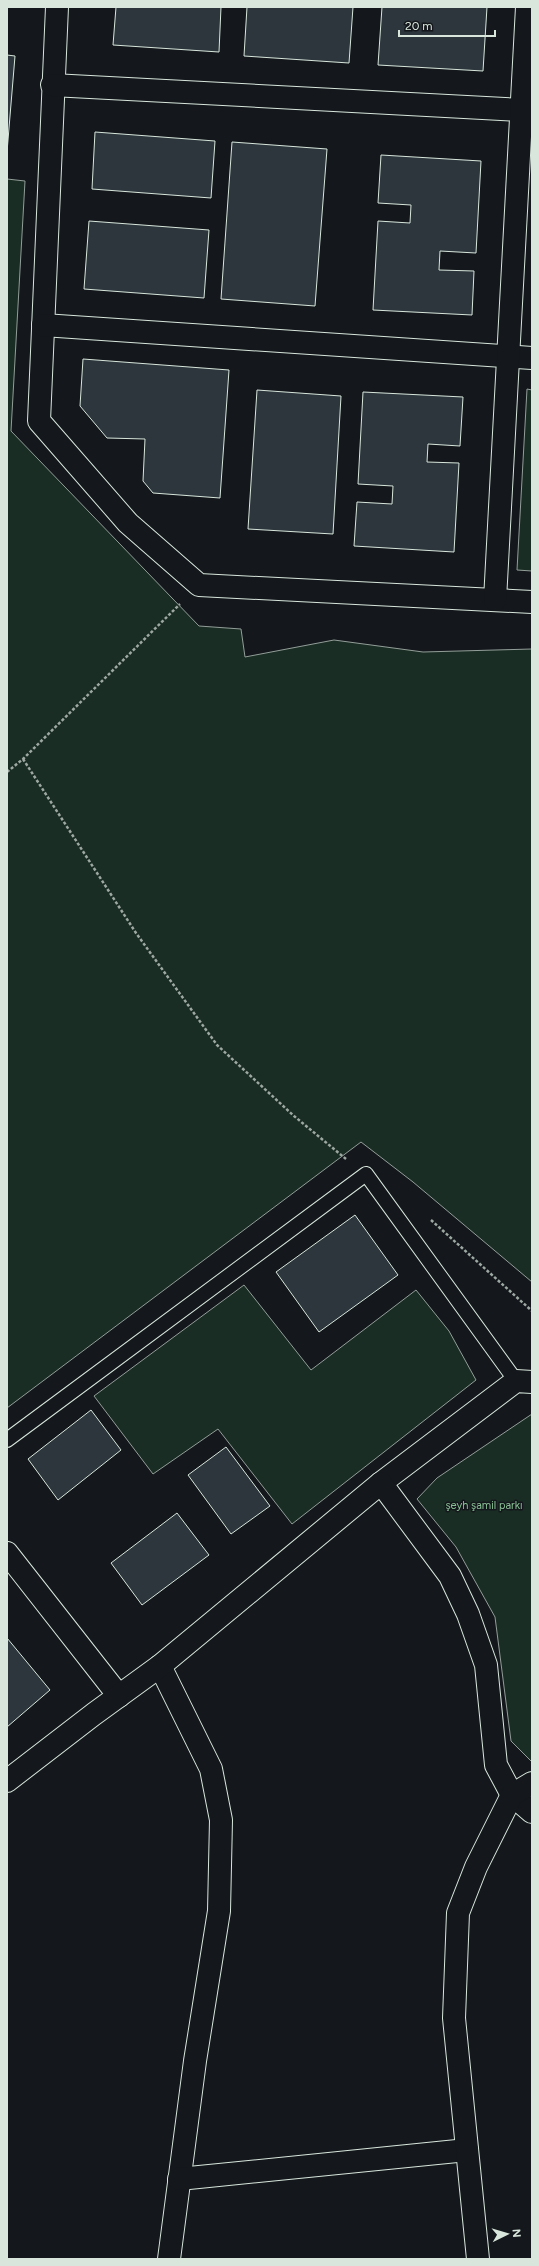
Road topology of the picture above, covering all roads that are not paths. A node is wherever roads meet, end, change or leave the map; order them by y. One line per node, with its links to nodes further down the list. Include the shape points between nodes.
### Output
1 (57, 7): 3 (street)
2 (527, 7): 4 (street)
3 (52, 85): 4 (street); 5 (street)
4 (522, 110): 6 (street)
5 (43, 325): 6 (street); 8 (street, via 39,421 128,523 198,585)
6 (509, 357): 7 (street); 8 (street)
7 (532, 358)
8 (496, 600): 9 (street)
9 (532, 602)
10 (524, 1381): 11 (lane, via 366,1174); 12 (street)
11 (7, 1440)
12 (381, 1483): 14 (street); 18 (street, via 450,1576 468,1614 486,1665 496,1765)
13 (7, 1553): 15 (street)
14 (160, 1666): 15 (street); 21 (street, via 211,1769 221,1820 219,1911)
15 (119, 1696): 16 (street)
16 (7, 1782)
17 (532, 1783): 18 (street)
18 (512, 1795): 19 (street); 20 (street, via 476,1867 458,1913 454,2018)
19 (532, 1812)
20 (467, 2150): 21 (street); 23 (street)
21 (179, 2179): 22 (street)
22 (169, 2259)
23 (478, 2259)

